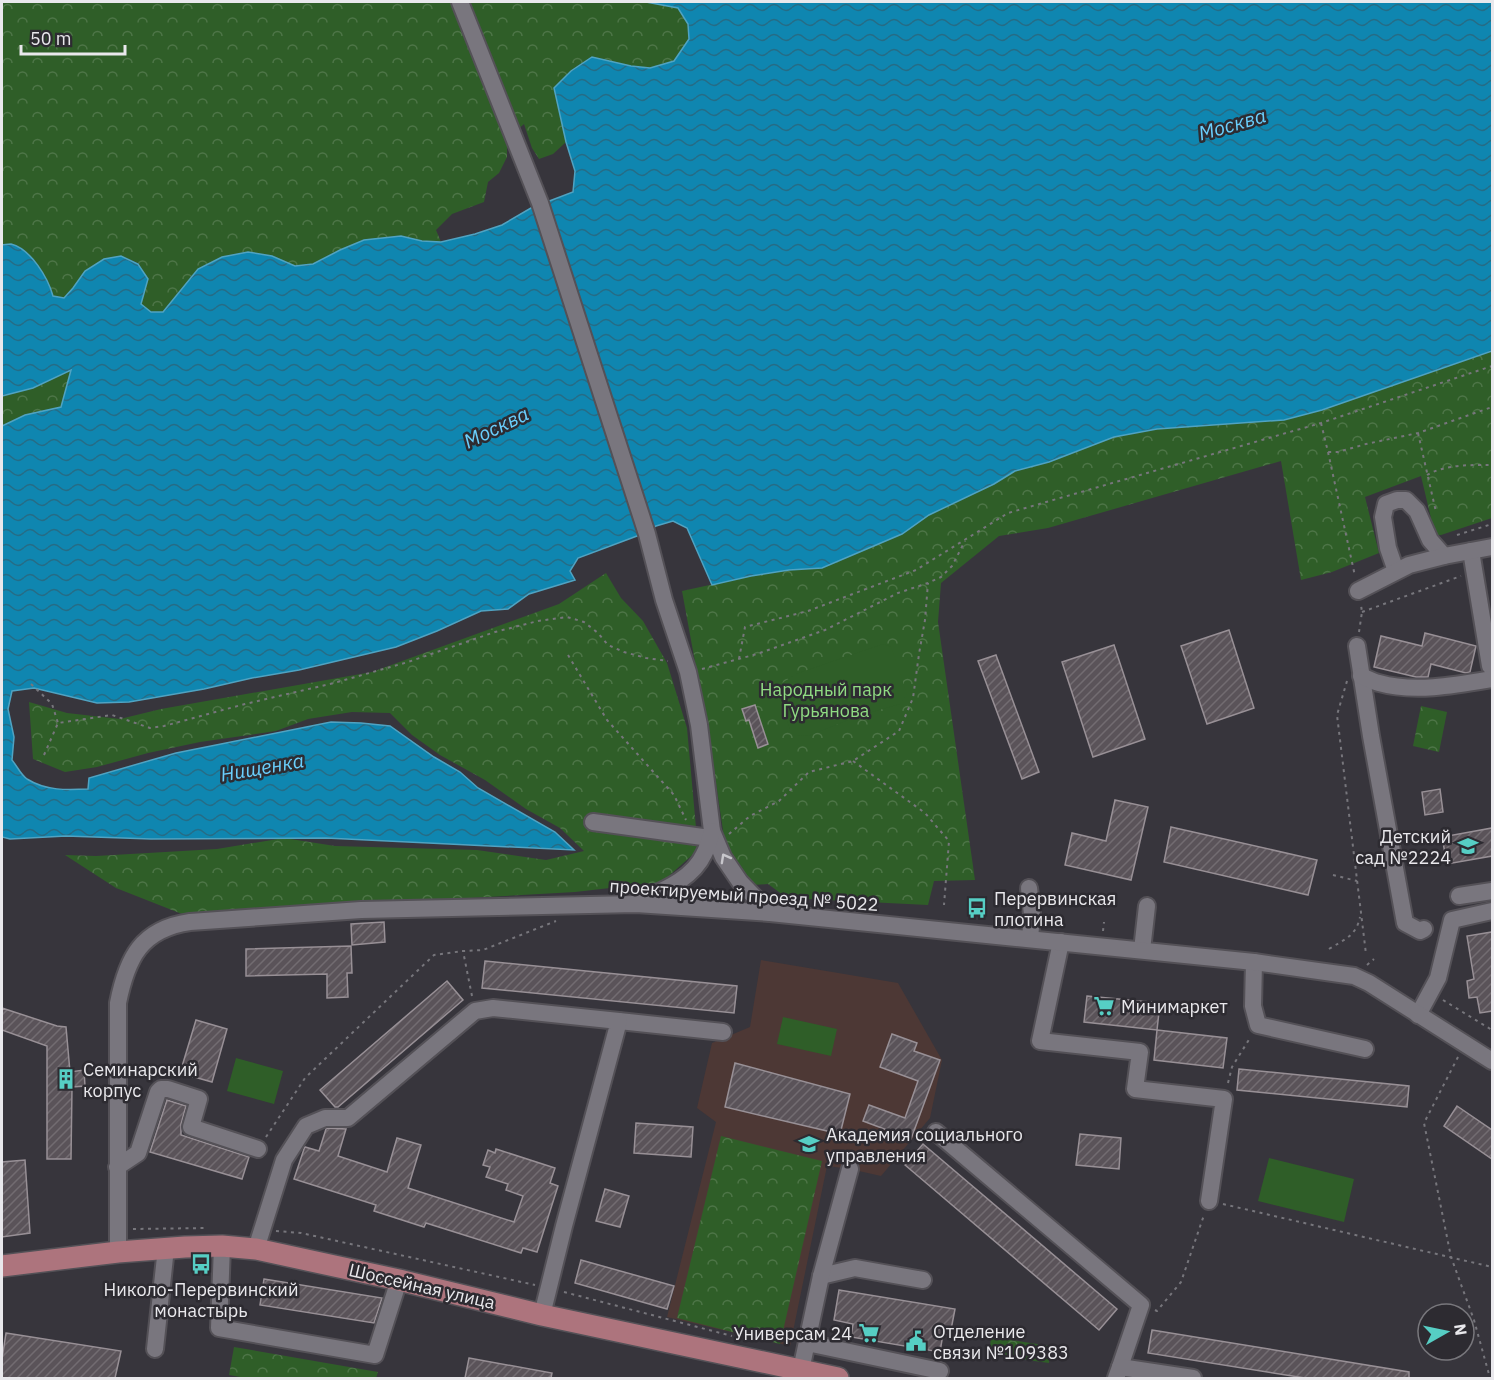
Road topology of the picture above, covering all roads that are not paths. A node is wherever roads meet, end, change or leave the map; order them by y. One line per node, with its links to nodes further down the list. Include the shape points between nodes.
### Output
1 (460, 2): 11 (street, via 540,203 647,534 699,725)
2 (1492, 547): 3 (street)
3 (1471, 551): 4 (street); 8 (street)
4 (1444, 556): 5 (street); 5 (street, via 1430,540 1417,511 1406,500 1397,500 1386,504 1383,517)
5 (1396, 571): 6 (street)
6 (1358, 591)
7 (1356, 646): 9 (street)
8 (1492, 673): 9 (street, via 1459,685 1413,688)
9 (1354, 678): 19 (street, via 1371,736 1405,923 1420,931)
10 (593, 822): 11 (street)
11 (711, 835): 15 (street, via 693,870); 18 (street, one-way to 11, via 740,882)
12 (1029, 888): 20 (street)
13 (1492, 891): 14 (street)
14 (1459, 896)
15 (636, 904): 18 (street, проектируемый проезд № 5022); 31 (street, проектируемый проезд № 5022, via 361,910 190,922 163,928 131,959 123,977 118,1003)
16 (1147, 906): 22 (street)
17 (1492, 911): 24 (street, via 1452,920 1438,978)
18 (770, 913): 20 (street, проектируемый проезд № 5022)
19 (1424, 928)
20 (1030, 939): 21 (street, проектируемый проезд № 5022)
21 (1061, 942): 22 (street, проектируемый проезд № 5022); 33 (street, via 1040,1041 1140,1052 1135,1089 1224,1099)
22 (1142, 950): 23 (street, проектируемый проезд № 5022)
23 (1254, 962): 24 (street, проектируемый проезд № 5022, via 1353,976); 27 (street, via 1253,1006 1258,1025)
24 (1418, 1015): 28 (street, проектируемый проезд № 5022)
25 (619, 1021): 26 (street); 34 (street, via 493,1008 475,1011 348,1118 325,1118 306,1126 284,1160); 42 (street)
26 (723, 1032)
27 (1365, 1049)
28 (1492, 1061)
29 (936, 1132): 47 (street, via 1141,1305)
30 (258, 1149): 31 (street, via 191,1127 199,1099 161,1089 138,1153)
31 (117, 1167): 37 (street, проектируемый проезд № 5022)
32 (850, 1169): 39 (street)
33 (1209, 1201)
34 (259, 1239): 35 (main road, Шоссейная улица); 40 (main road, Шоссейная улица)
35 (222, 1246): 36 (main road, Шоссейная улица); 40 (street, via 219,1328 375,1355)
36 (166, 1248): 37 (main road, Шоссейная улица); 44 (street)
37 (118, 1252): 38 (main road, Шоссейная улица)
38 (2, 1266)
39 (821, 1276): 41 (street, via 855,1268); 43 (street)
40 (399, 1280): 42 (main road, Шоссейная улица)
41 (923, 1280)
42 (542, 1315): 45 (main road, Шоссейная улица)
43 (807, 1343): 45 (street); 46 (street)
44 (155, 1349)
45 (801, 1370): 48 (main road, Шоссейная улица)
46 (940, 1371)
47 (1118, 1373): 49 (street)
48 (838, 1378)
49 (1193, 1378)

